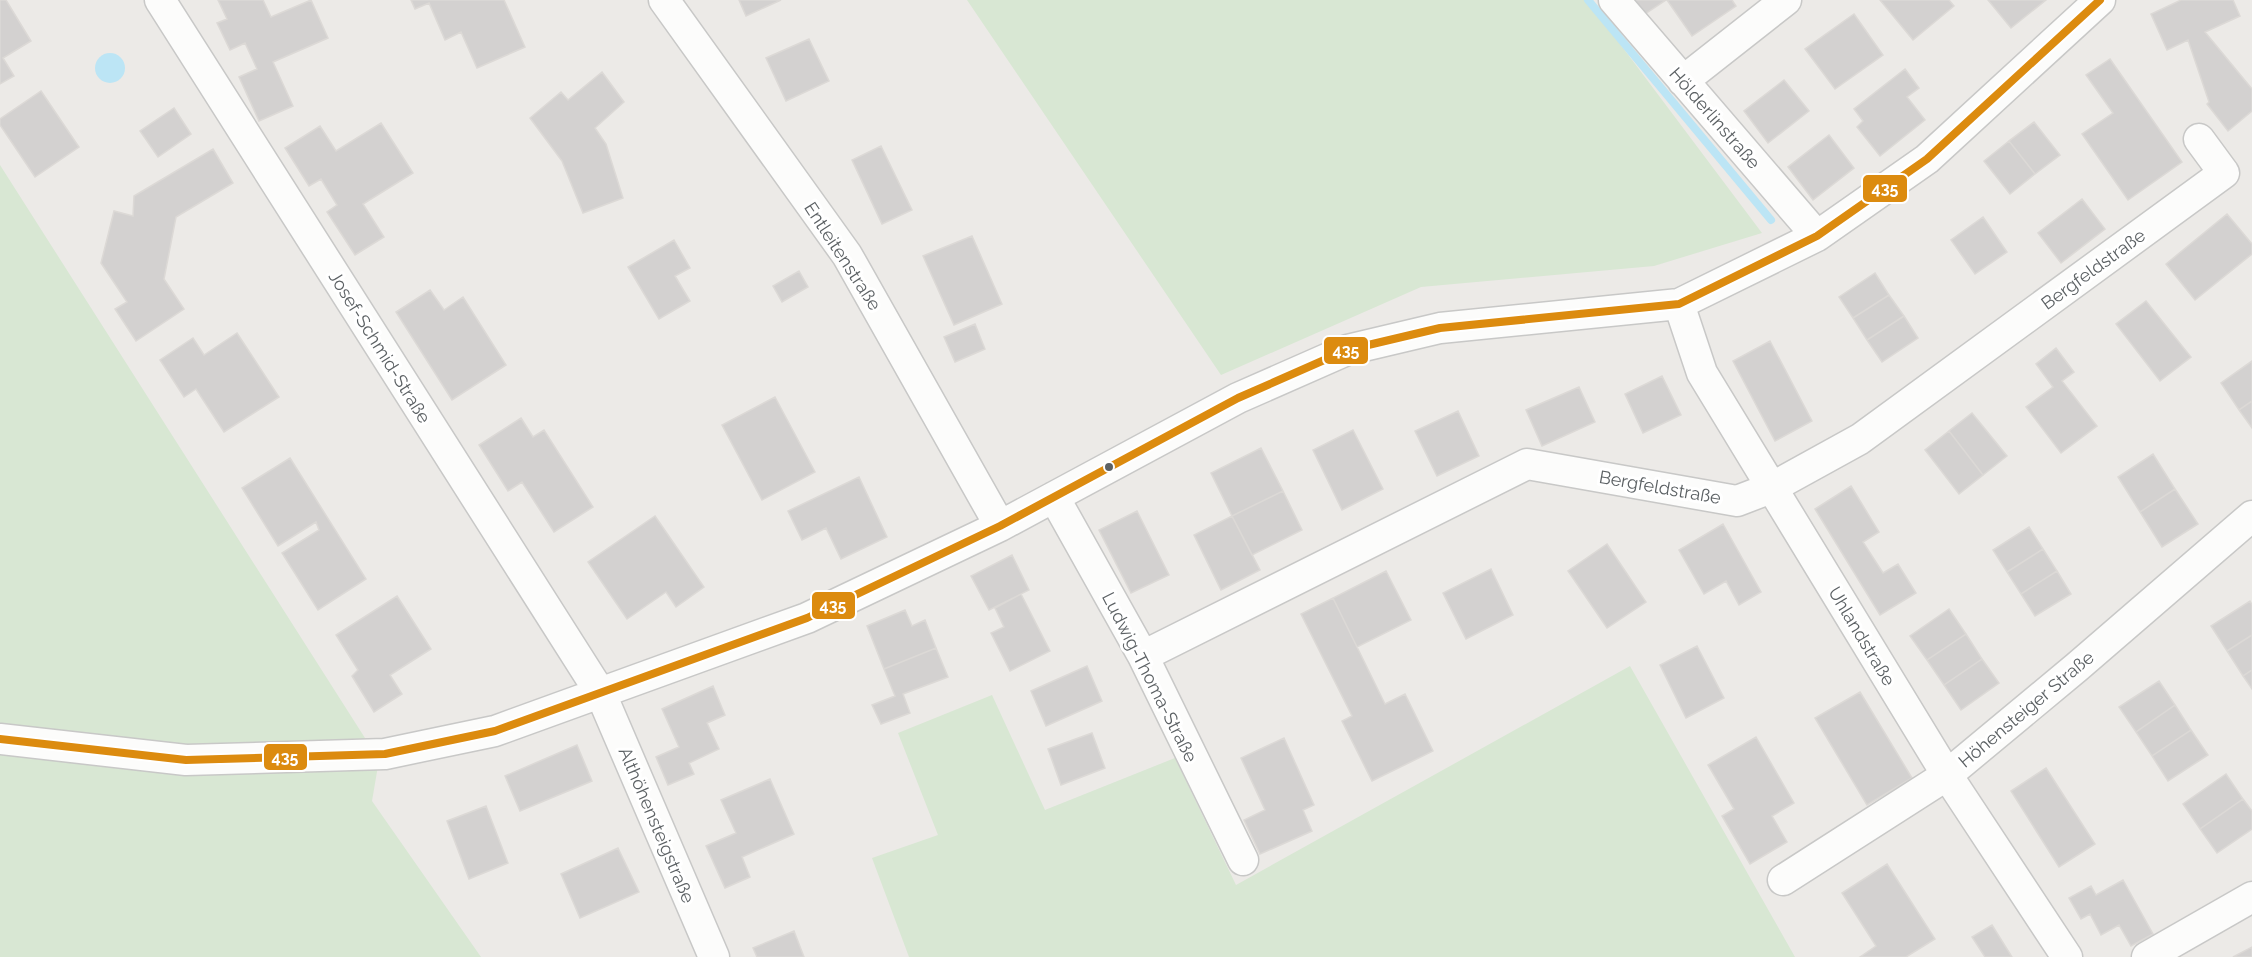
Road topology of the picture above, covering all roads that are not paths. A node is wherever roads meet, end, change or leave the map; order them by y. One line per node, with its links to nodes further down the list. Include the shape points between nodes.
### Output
1 (160, 0): 15 (street, Josef-Schmid-Straße)
2 (664, 0): 13 (street, Entleitenstraße, via 847,255)
3 (1614, 0): 6 (street, Hölderlinstraße)
4 (1786, 0): 6 (street)
5 (2100, 0): 8 (street, via 1927,159)
6 (1683, 81): 8 (street, Hölderlinstraße)
7 (2199, 140): 10 (street, Bergfeldstraße, via 2224,174 1860,439)
8 (1817, 236): 9 (street)
9 (1679, 304): 10 (street, Uhlandstraße, via 1702,373); 11 (street, via 1440,328 1347,350 1238,398)
10 (1771, 488): 14 (street, Bergfeldstraße, via 1737,501 1527,464); 17 (street, Uhlandstraße)
11 (1054, 497): 13 (street); 14 (street, Ludwig-Thoma-Straße)
12 (2252, 516): 17 (street, Höhensteiger Straße)
13 (1000, 526): 15 (street, via 807,618)
14 (1143, 656): 18 (street, Ludwig-Thoma-Straße)
15 (601, 694): 16 (street, via 495,731 385,754 186,760); 21 (street, Althöhensteigstraße)
16 (0, 740)
17 (1947, 775): 19 (street, Höhensteiger Straße); 22 (street, Uhlandstraße)
18 (1243, 860)
19 (1783, 880)
20 (2252, 897): 23 (street)
21 (714, 957)
22 (2067, 957)
23 (2147, 957)

